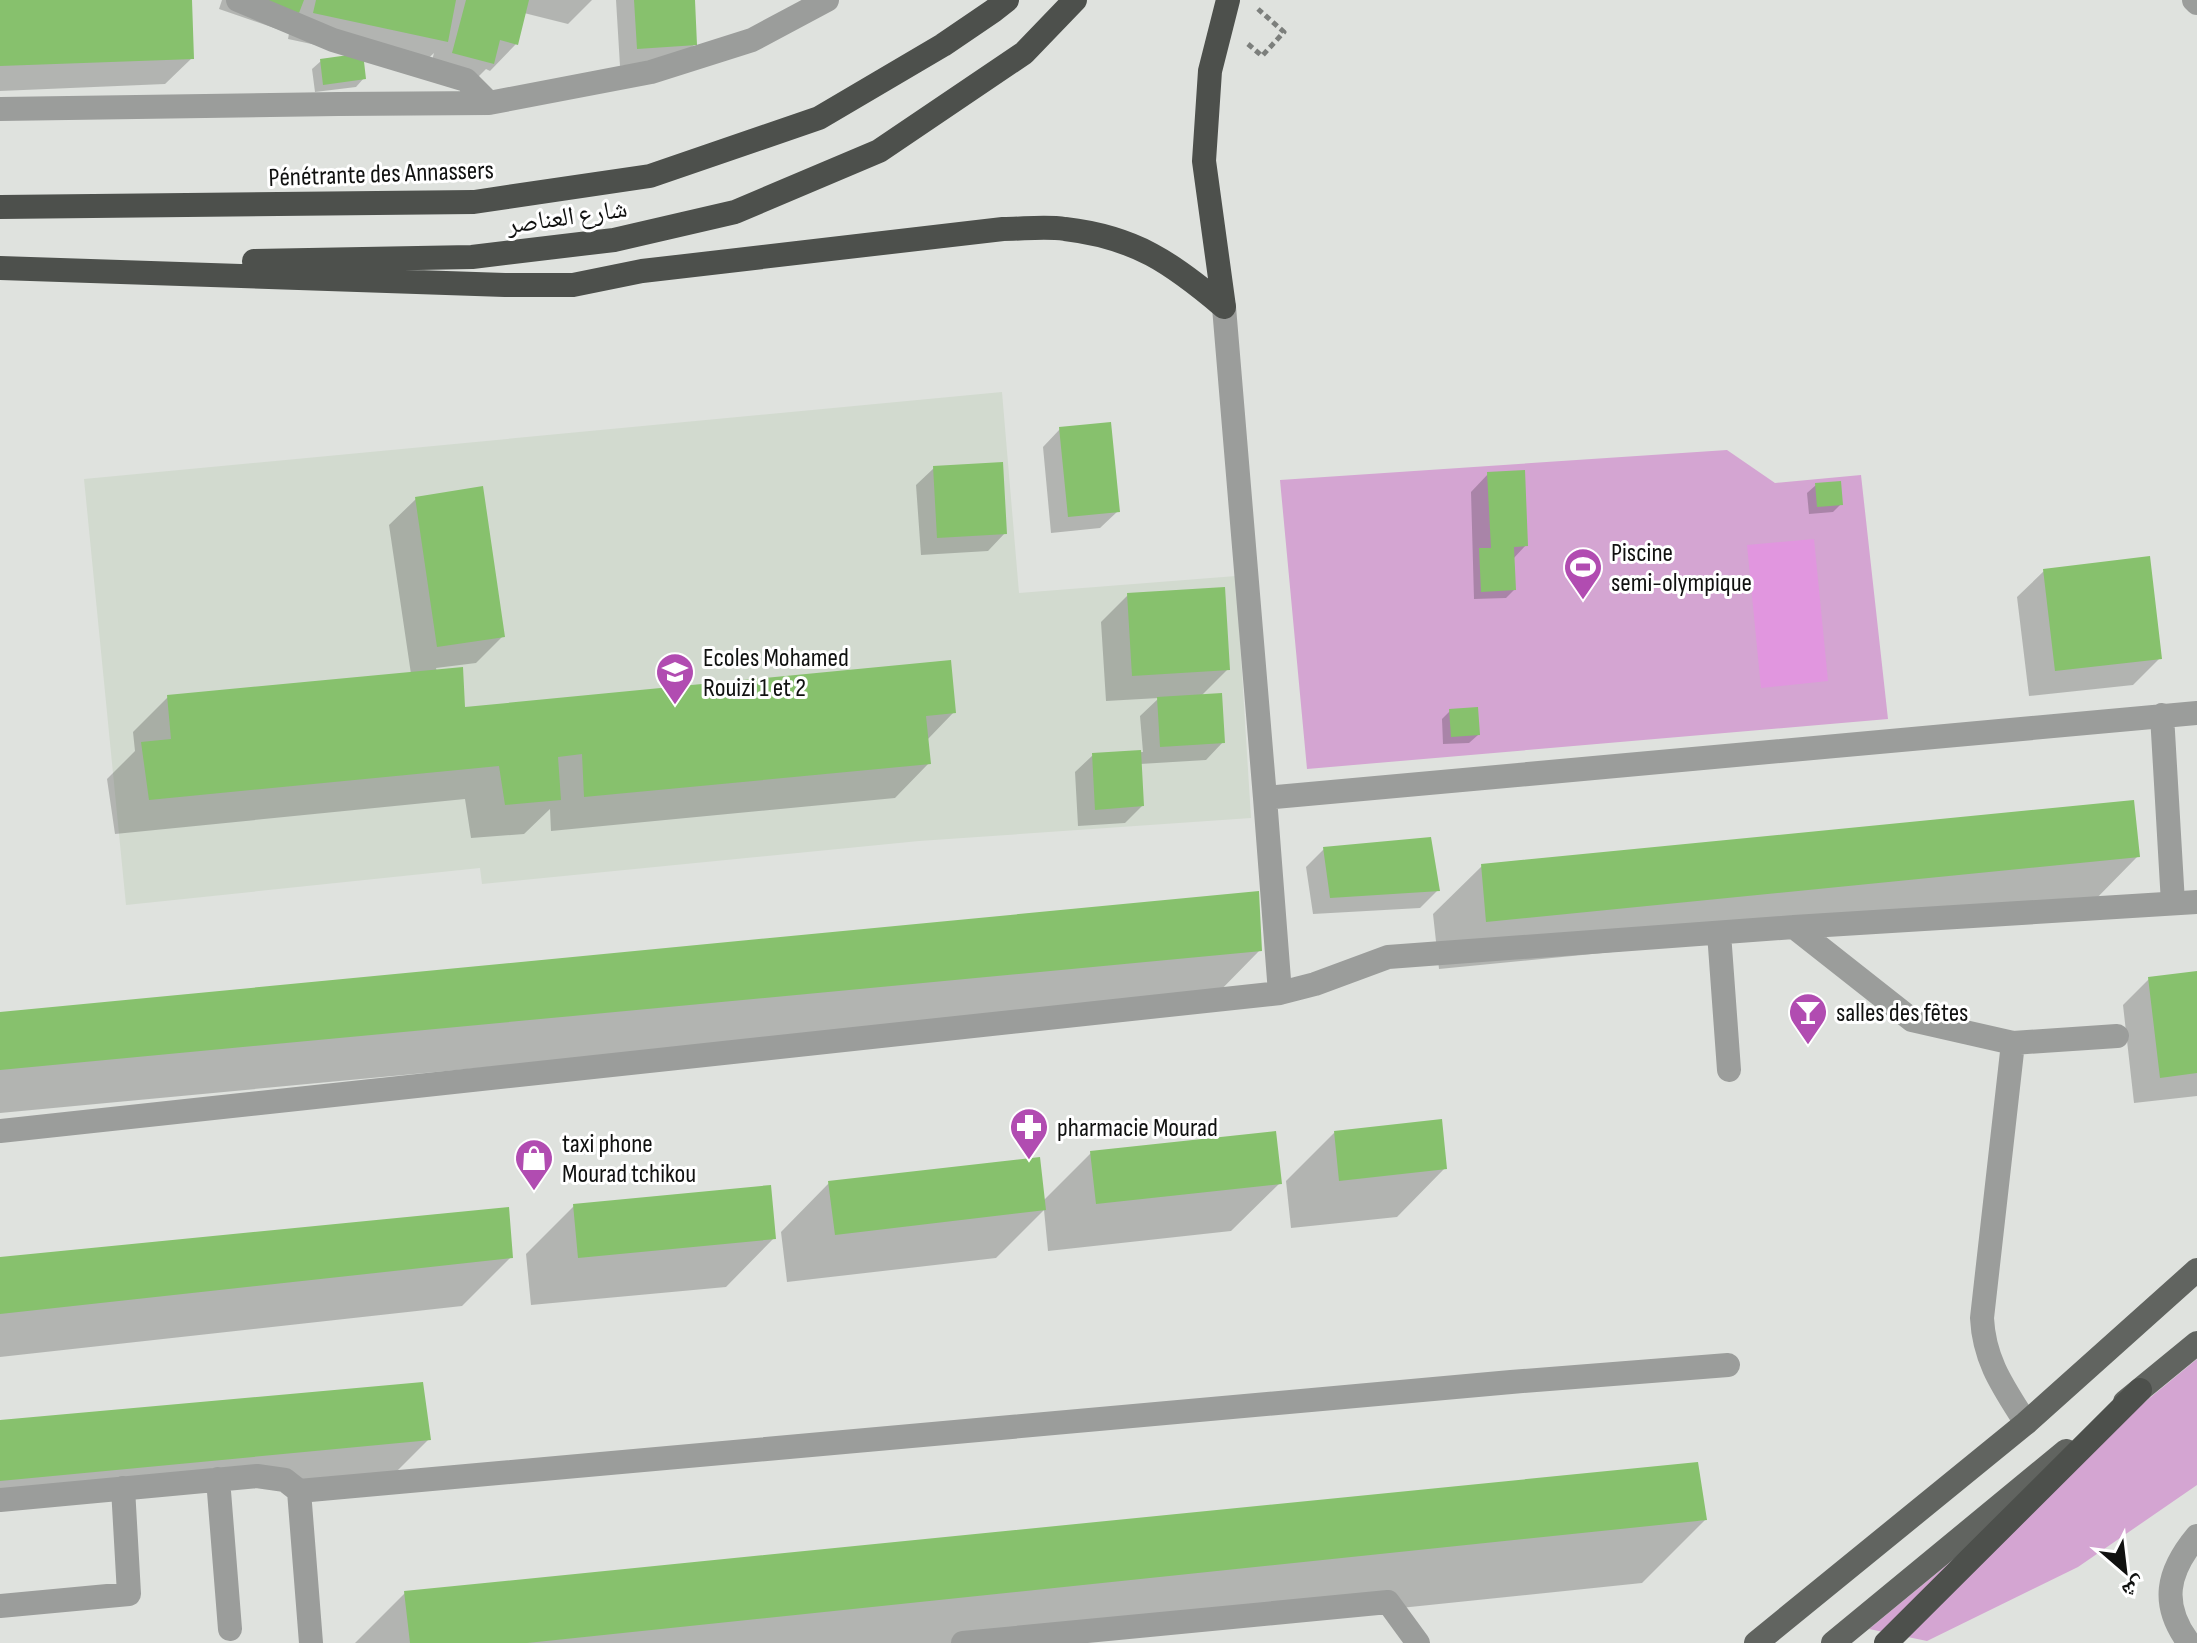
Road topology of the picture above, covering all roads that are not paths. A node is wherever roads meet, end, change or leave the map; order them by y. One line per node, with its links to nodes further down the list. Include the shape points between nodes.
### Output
1 (238, 0): 6 (street, via 333,40 466,80)
2 (827, 0): 6 (street, via 752,40 665,67)
3 (1007, 0): 8 (highway, Pénétrante des Annassers, via 943,45 819,118 650,176 474,202)
4 (1075, 0): 9 (highway, شارع العناصر, via 1024,53 879,151 735,212 614,240 472,257)
5 (1228, 0): 10 (highway, via 1210,71 1204,161)
6 (489, 103): 7 (street)
7 (0, 109)
8 (0, 207)
9 (0, 266): 10 (highway, via 573,285 642,271 1003,229 1063,228 1140,247 1185,274)
10 (1224, 307): 13 (street)
11 (2197, 713): 12 (street)
12 (2162, 715): 13 (street); 14 (street)
13 (1265, 798): 17 (street)
14 (2185, 903): 15 (street)
15 (1794, 927): 16 (street); 19 (street, via 1912,1020)
16 (1719, 933): 17 (street, via 1388,957); 20 (street)
17 (1280, 993): 21 (street)
18 (2117, 1036): 19 (street)
19 (2013, 1043): 26 (street, via 1982,1318 1994,1371)
20 (1729, 1070)
21 (0, 1131)
22 (2197, 1270): 26 (main road)
23 (2197, 1343): 25 (main road)
24 (1728, 1365): 29 (street)
25 (2140, 1390): 38 (main road); 39 (highway)
26 (2026, 1423): 37 (main road)
27 (218, 1479): 28 (street); 29 (street, via 285,1480); 33 (street)
28 (123, 1488): 30 (street); 32 (street, via 129,1594)
29 (299, 1491): 34 (street)
30 (0, 1500)
31 (2197, 1536): 40 (street, via 2172,1577 2170,1594 2171,1612)
32 (0, 1606)
33 (230, 1629)
34 (311, 1643)
35 (963, 1643): 36 (street, via 1388,1602)
36 (1418, 1643)
37 (1756, 1643)
38 (1833, 1643)
39 (1886, 1643)
40 (2189, 1643)

